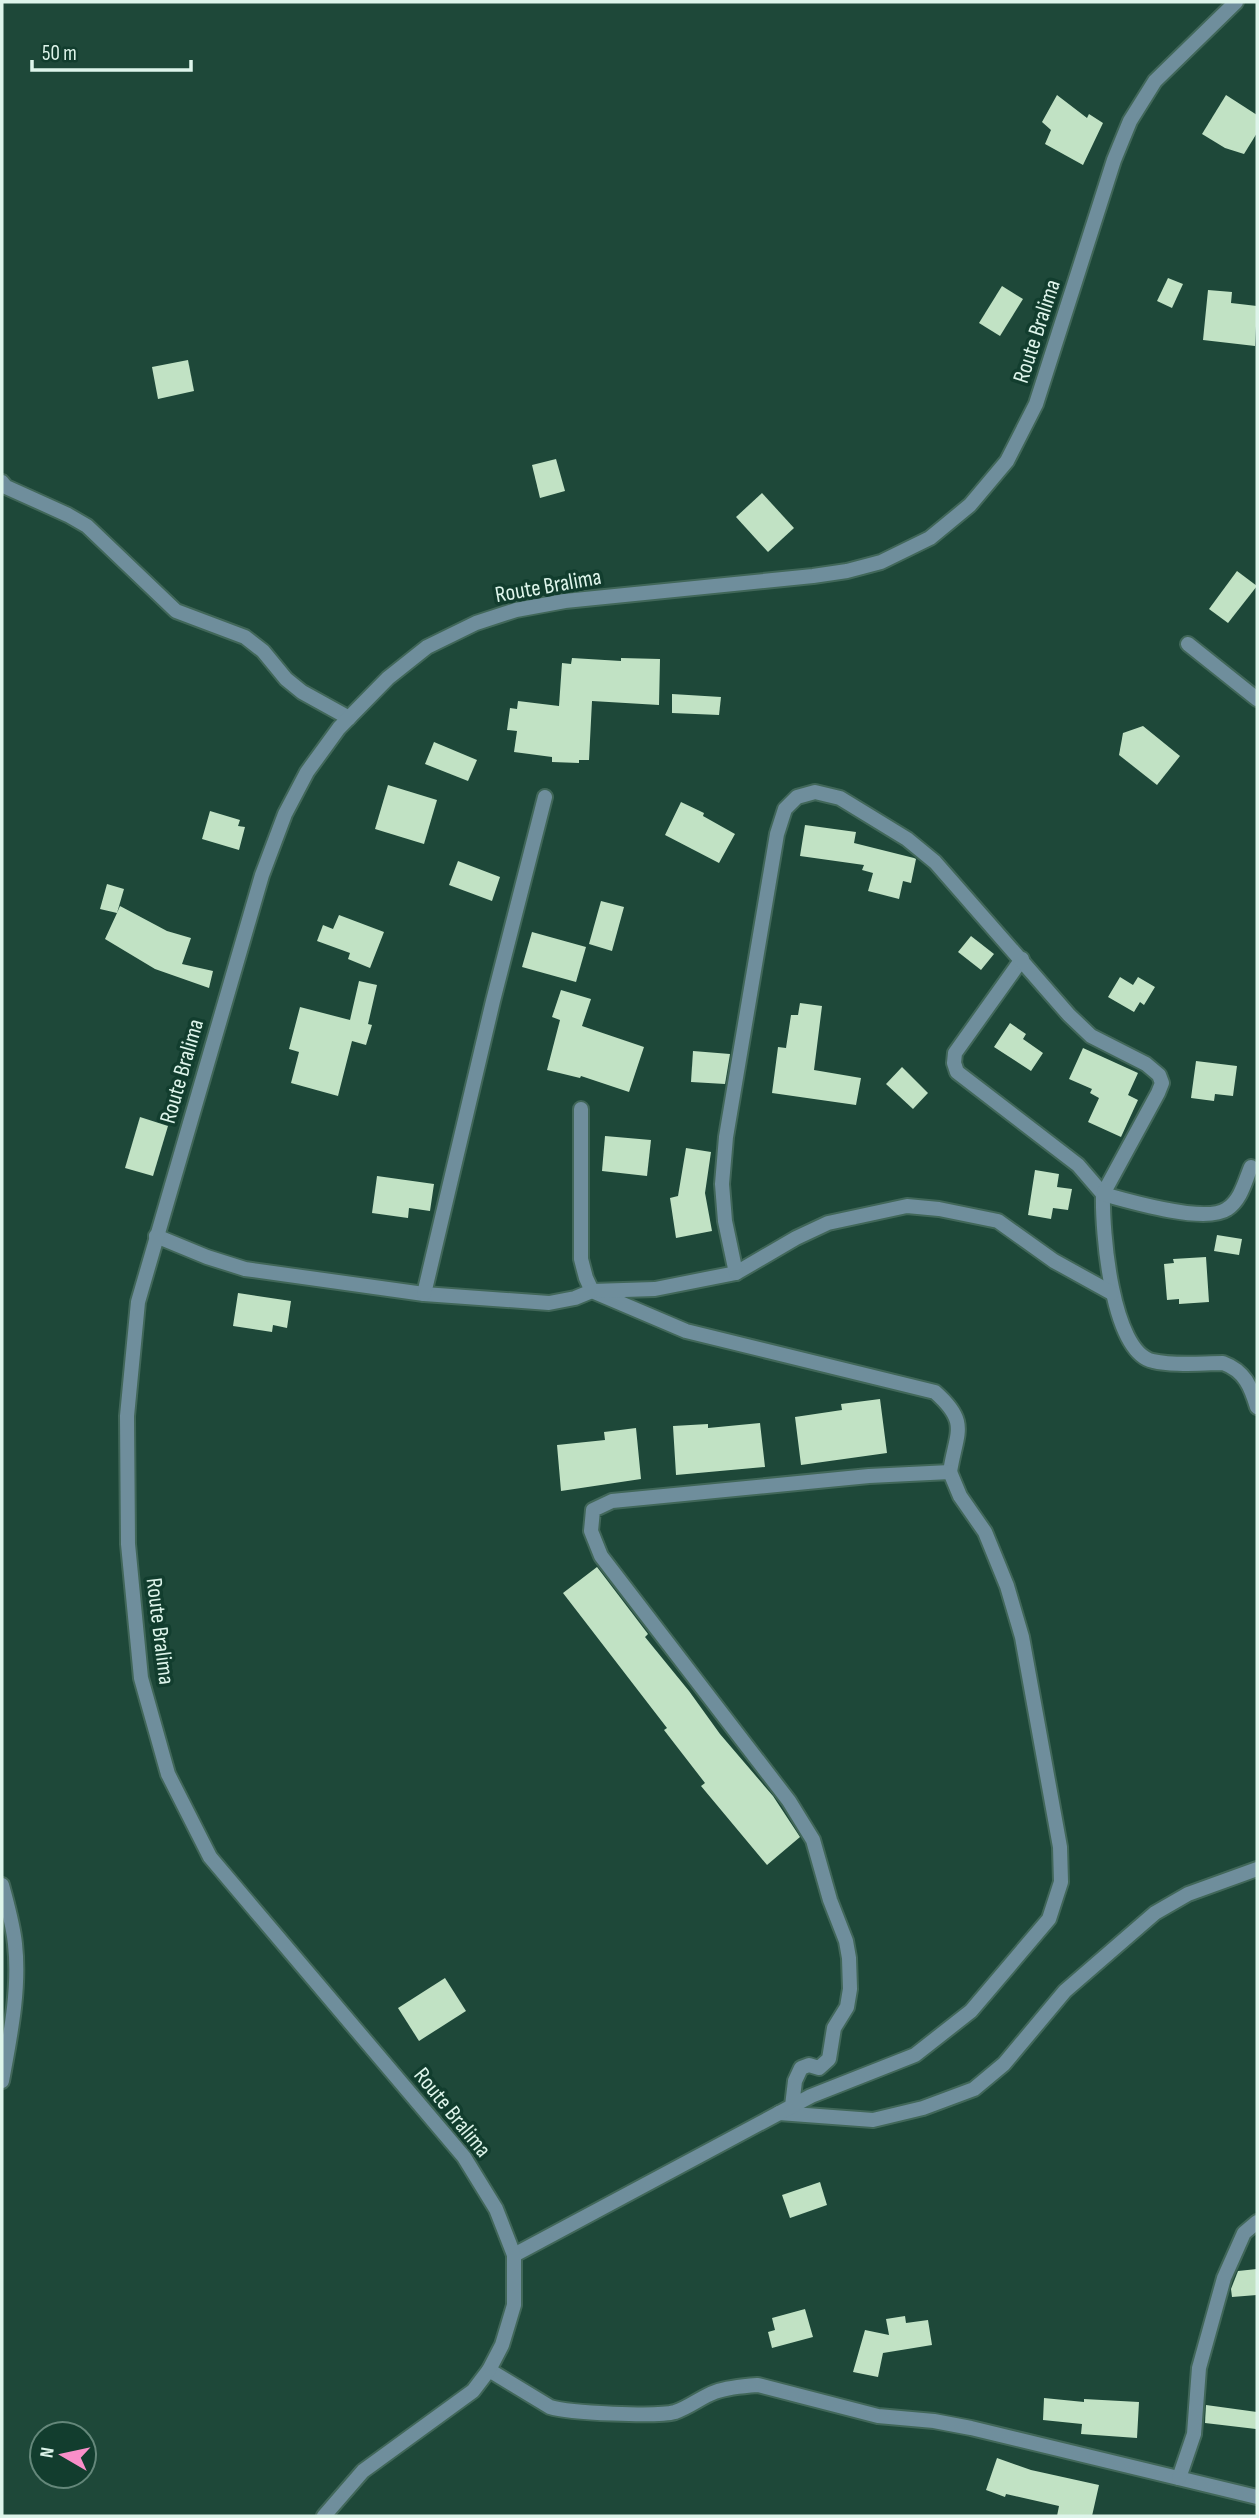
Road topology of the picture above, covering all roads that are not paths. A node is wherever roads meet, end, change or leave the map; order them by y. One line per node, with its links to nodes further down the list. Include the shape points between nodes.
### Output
1 (1236, 2): 5 (street, Route Bralima, via 1155,81 1130,121 1037,404 1007,461 971,505 930,538 881,562 847,571 565,601 476,623 427,647)
2 (2, 482): 5 (street, via 87,526 176,611 245,637 302,692)
3 (1188, 644): 4 (street)
4 (1257, 699)
5 (349, 718): 11 (street, Route Bralima, via 307,772 266,863)
6 (545, 797): 15 (street)
7 (1022, 959): 10 (street, via 1091,1036 1146,1064 1162,1083); 10 (street, via 955,1053 957,1072 1078,1165); 12 (street, via 935,862 907,839 840,798 814,792 797,797 785,809 776,834 726,1137 722,1184)
8 (581, 1108): 13 (street, via 582,1259)
9 (1251, 1167): 10 (street, via 1238,1198 1226,1210 1212,1214 1181,1212)
10 (1103, 1194): 14 (street)
11 (156, 1236): 15 (street, via 246,1269); 23 (street, Route Bralima, via 138,1302 127,1416 128,1544 141,1678 167,1774 211,1857 464,2157 496,2209)
12 (736, 1273): 13 (street, via 677,1286); 14 (street, via 828,1223 906,1206 998,1221 1054,1261)
13 (592, 1291): 15 (street, via 549,1303); 17 (street, via 686,1331 935,1392 958,1420)
14 (1112, 1293): 16 (street, via 1127,1335 1144,1357 1234,1367 1250,1384)
15 (424, 1294)
16 (1257, 1407)
17 (950, 1472): 21 (street, via 985,1532 1022,1637 1060,1847 1060,1882 1049,1919 971,2011 915,2055); 21 (street, via 612,1501 593,1510 591,1531 601,1556 802,1821 813,1840 846,1941 850,1989 847,2007 834,2028 829,2059 822,2067 806,2066 799,2071)
18 (1257, 1869): 21 (street, via 1188,1894 1156,1913 1065,1991 1004,2064 974,2089 873,2120)
19 (2, 1885): 20 (street, via 16,1946)
20 (2, 2081)
21 (785, 2109): 23 (street)
22 (1257, 2222): 25 (street, via 1244,2233 1224,2278 1199,2368 1194,2434)
23 (514, 2255): 24 (street, Route Bralima, via 514,2305)
24 (489, 2370): 25 (street, via 560,2410 673,2412 714,2392 758,2385 878,2416 971,2428); 27 (street, Route Bralima, via 473,2391 363,2471)
25 (1179, 2478): 26 (street)
26 (1257, 2497)
27 (324, 2516)

